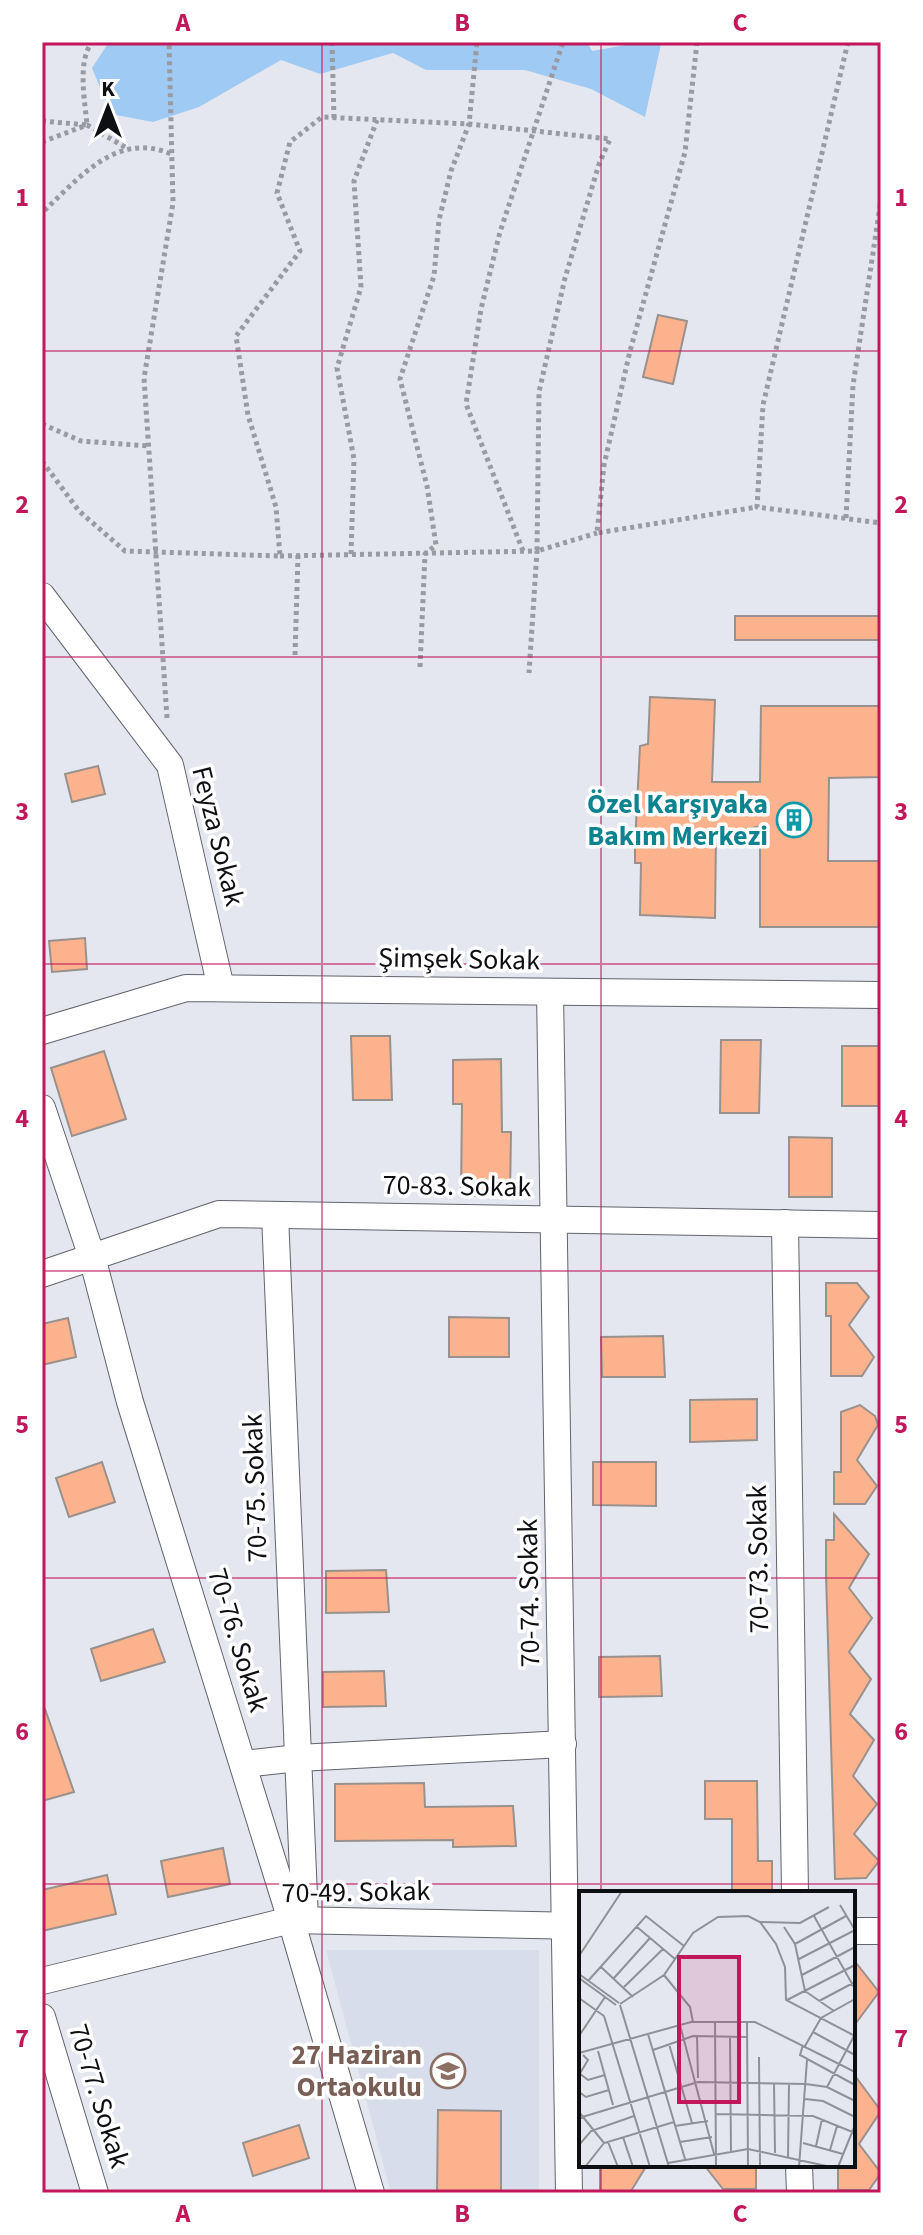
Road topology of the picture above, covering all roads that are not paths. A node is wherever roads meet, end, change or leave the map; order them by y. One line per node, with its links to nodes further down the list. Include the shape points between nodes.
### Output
1 (42, 596): 2 (street, Feyza Sokak, via 170,765)
2 (221, 988): 3 (street, Şimşek Sokak); 5 (street, Şimşek Sokak, via 186,988)
3 (550, 992): 4 (street, Şimşek Sokak); 8 (street, 70-74. Sokak)
4 (881, 995)
5 (42, 1031)
6 (42, 1108): 11 (street, 70-76. Sokak)
7 (275, 1215): 8 (street, 70-83. Sokak); 11 (street, 70-83. Sokak, via 219,1214); 14 (street, 70-75. Sokak)
8 (554, 1220): 9 (street, 70-83. Sokak); 13 (street, 70-74. Sokak)
9 (785, 1223): 10 (street, 70-83. Sokak); 16 (street, 70-73. Sokak)
10 (881, 1225)
11 (92, 1257): 12 (street, 70-83. Sokak); 15 (street, 70-76. Sokak, via 130,1402)
12 (42, 1274)
13 (563, 1744): 14 (street); 18 (street, 70-74. Sokak)
14 (298, 1758): 15 (street); 17 (street, 70-75. Sokak)
15 (243, 1764): 17 (street, 70-76. Sokak)
16 (795, 1891)
17 (298, 1920): 18 (street, 70-49. Sokak); 21 (street, 70-49. Sokak); 25 (street, 70-76. Sokak)
18 (574, 1926): 26 (street, 70-74. Sokak)
19 (855, 1931): 20 (street)
20 (881, 1931)
21 (42, 1981)
22 (42, 2017): 24 (street, 70-77. Sokak)
23 (799, 2167): 27 (street)
24 (95, 2193)
25 (371, 2193)
26 (569, 2193)
27 (800, 2193)

